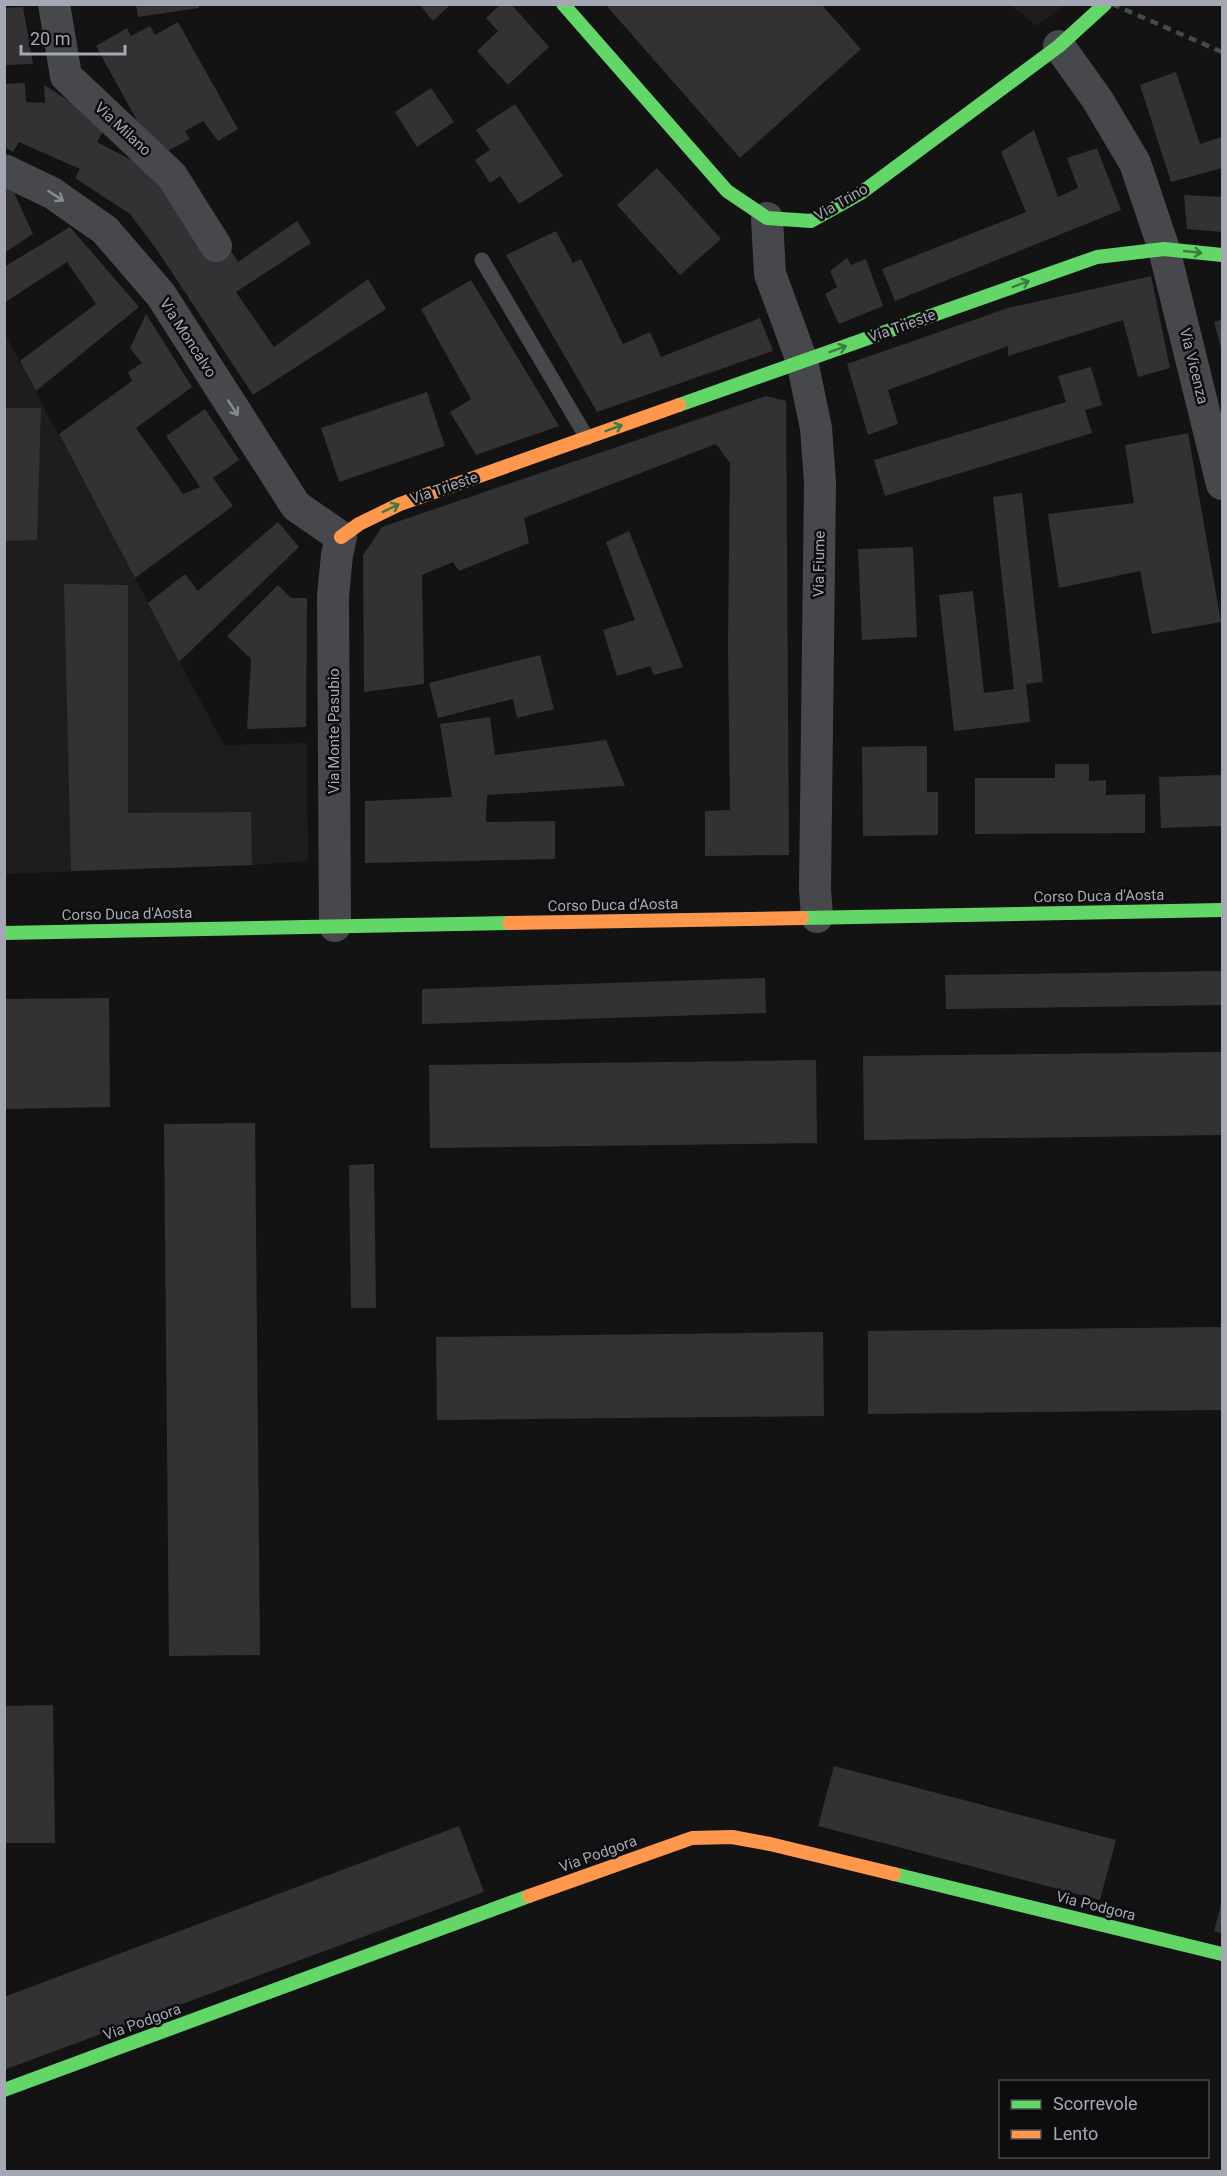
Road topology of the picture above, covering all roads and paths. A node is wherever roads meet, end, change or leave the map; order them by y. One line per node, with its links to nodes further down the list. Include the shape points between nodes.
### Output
1 (54, 4): 7 (street, Via Milano, via 66,76 172,176)
2 (563, 4): 6 (street, via 728,191)
3 (1105, 4): 4 (street, Via Trino)
4 (1059, 46): 6 (street, Via Trino, via 861,193 811,221); 8 (street, via 1097,99 1135,164)
5 (4, 170): 14 (street, Via Moncalvo, one-way to 14, via 52,193 105,230 161,295 296,506)
6 (767, 218): 11 (street, Via Fiume, via 770,274)
7 (216, 246)
8 (1164, 249): 9 (street, Via Trieste, one-way to 9); 11 (street, Via Trieste, one-way to 8, via 1097,257); 13 (street, Via Vicenza)
9 (1222, 255)
10 (482, 260): 12 (lane)
11 (802, 361): 12 (street, Via Trieste, one-way to 11); 16 (street, Via Fiume, via 816,428 820,482)
12 (587, 438): 14 (street, Via Trieste, one-way to 12, via 399,504)
13 (1222, 484)
14 (341, 537): 17 (street, Via Monte Pasubio, via 333,596)
15 (1222, 910): 16 (street, Corso Duca d'Aosta)
16 (817, 917): 17 (street, Corso Duca d'Aosta)
17 (335, 926): 18 (street, Corso Duca d'Aosta)
18 (4, 933)
19 (1222, 1954): 20 (street, Via Podgora, via 770,1844 732,1837 692,1838)
20 (4, 2090)

